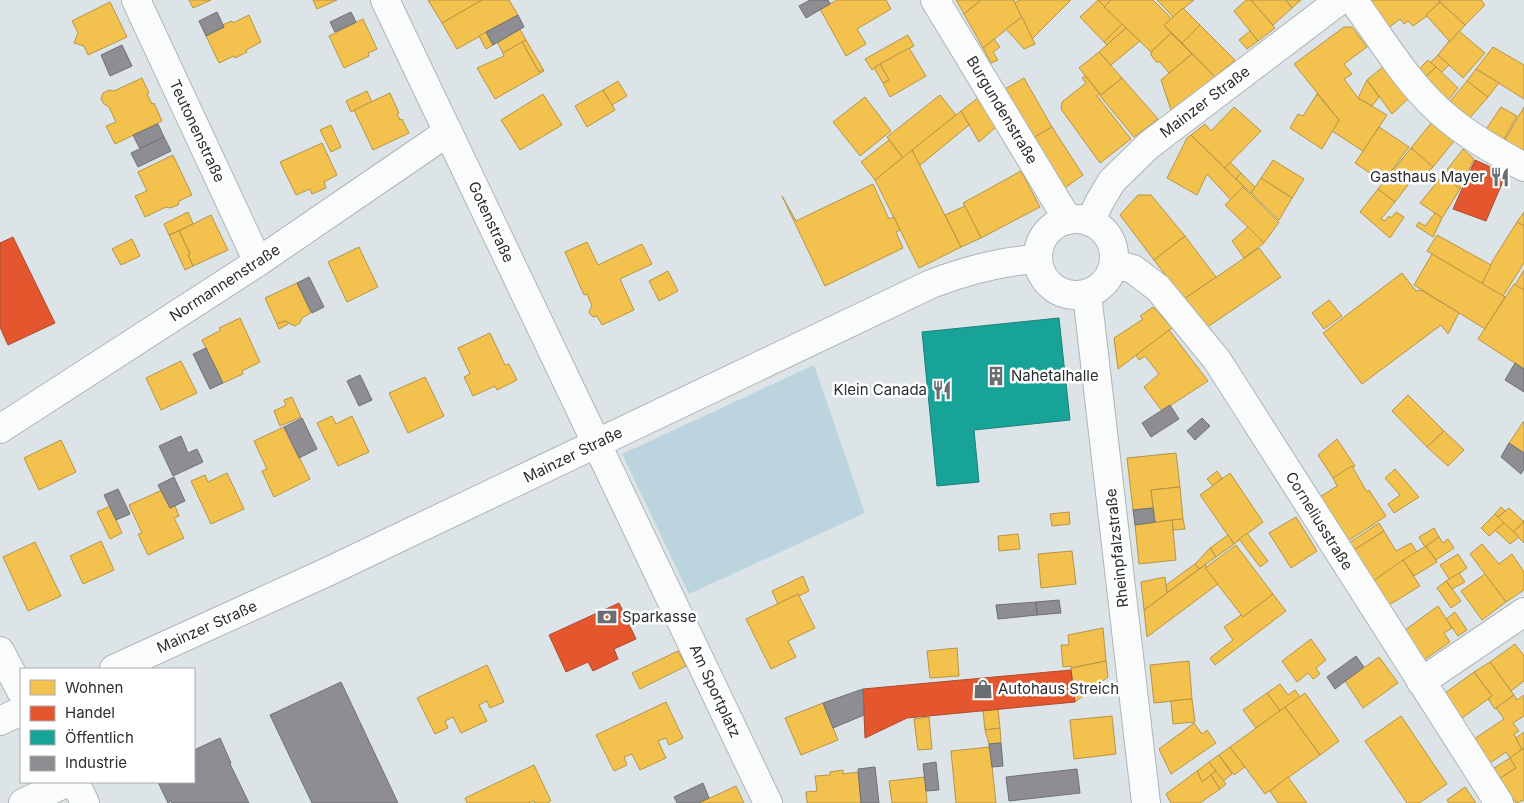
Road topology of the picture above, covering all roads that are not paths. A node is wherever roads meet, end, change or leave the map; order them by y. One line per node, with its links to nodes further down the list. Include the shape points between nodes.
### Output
1 (136, 0): 10 (street, Teutonenstraße)
2 (385, 0): 6 (street, Gotenstraße)
3 (935, 0): 8 (street, Burgundenstraße)
4 (1340, 0): 8 (street, Mainzer Straße, via 1148,145)
5 (1353, 0): 7 (street, via 1430,103 1485,145)
6 (448, 132): 10 (street, Normannenstraße); 14 (street, Gotenstraße)
7 (1524, 167)
8 (1079, 221): 9 (street, via 1056,226 1046,234); 11 (street, via 1098,226 1109,238)
9 (1038, 259): 12 (street, via 1040,270 1054,288 1070,294); 14 (street, Mainzer Straße, via 991,266 930,284)
10 (258, 262): 13 (street, Normannenstraße)
11 (1114, 264): 12 (street, via 1105,282); 18 (street, Corneliusstraße, via 1133,270 1158,288 1217,360)
12 (1087, 294): 27 (street, Rheinpfalzstraße)
13 (0, 429)
14 (596, 444): 17 (street, Mainzer Straße); 26 (street, Am Sportplatz)
15 (1524, 612): 18 (street)
16 (0, 651): 19 (street)
17 (116, 668)
18 (1421, 682): 28 (street, Corneliusstraße)
19 (20, 689)
20 (20, 711): 21 (street)
21 (0, 721)
22 (66, 783): 24 (street)
23 (75, 783): 25 (street)
24 (23, 803)
25 (85, 803)
26 (768, 803)
27 (1146, 803)
28 (1499, 803)

